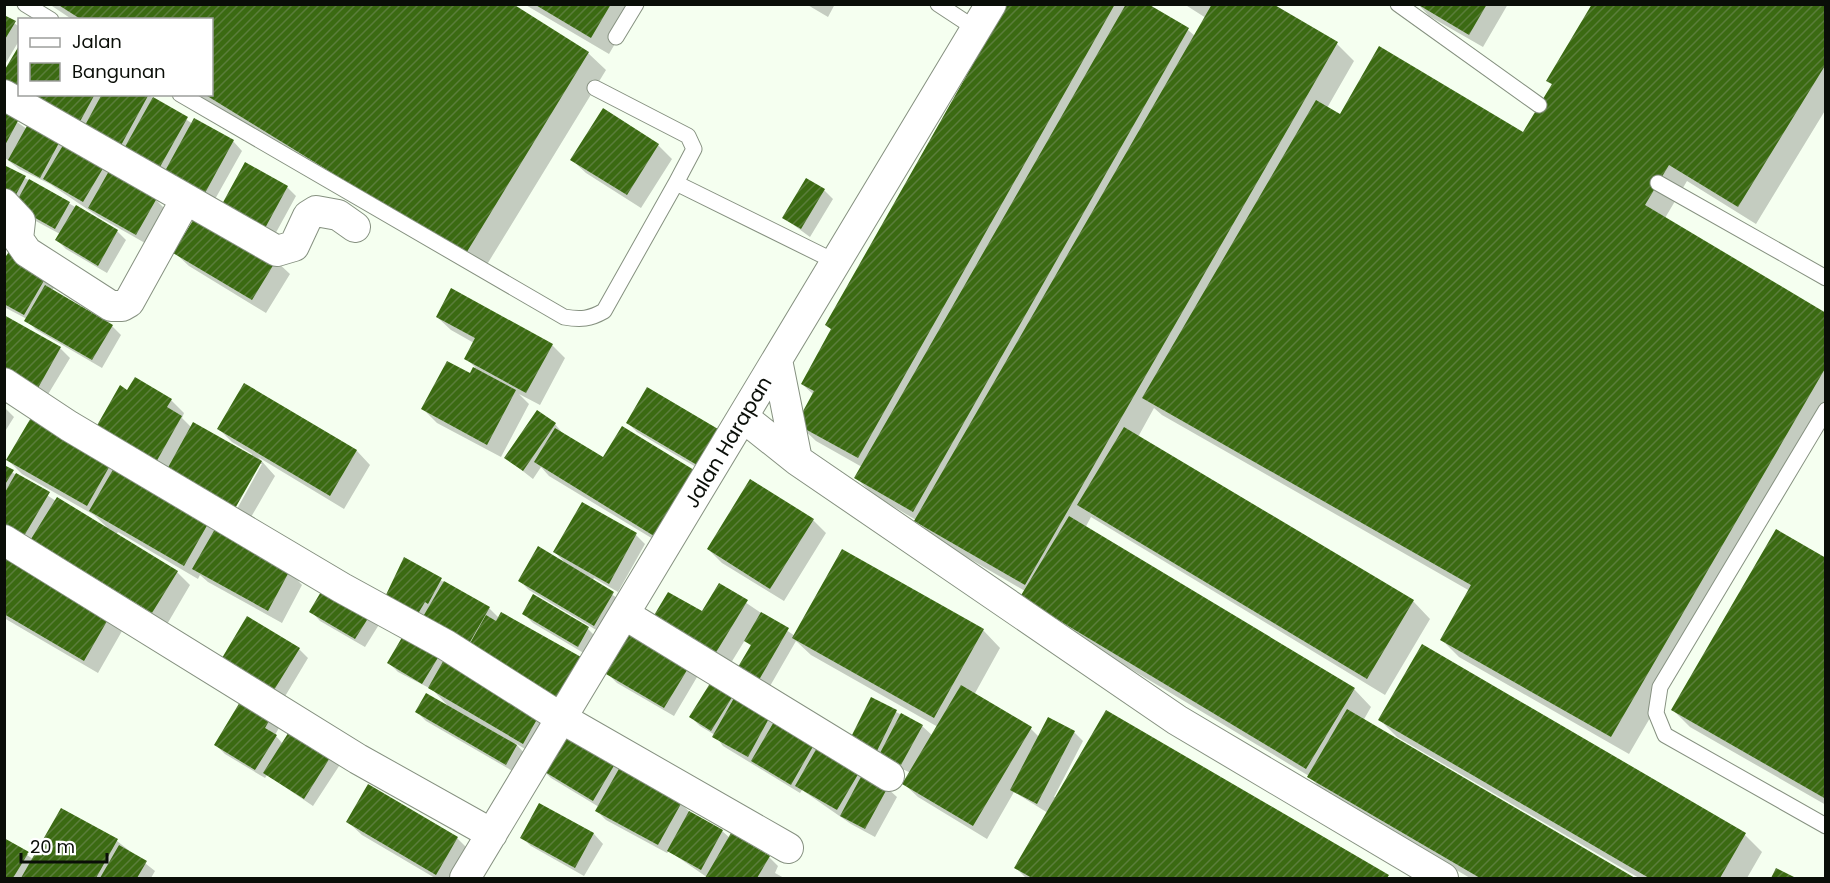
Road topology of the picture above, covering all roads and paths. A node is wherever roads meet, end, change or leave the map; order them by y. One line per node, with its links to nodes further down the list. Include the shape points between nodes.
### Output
1 (25, 4): 6 (lane)
2 (636, 4): 7 (lane)
3 (938, 4): 5 (lane)
4 (1398, 4): 11 (lane)
5 (983, 16): 17 (street, Jalan Harapan)
6 (48, 18)
7 (616, 37)
8 (595, 88): 12 (lane, via 688,136 694,149)
9 (4, 95): 14 (street)
10 (183, 96): 12 (lane, via 564,317 579,320 604,310)
11 (1539, 105)
12 (676, 183): 17 (lane)
13 (1658, 183): 18 (lane)
14 (186, 199): 15 (street, via 129,302 122,306 111,306 27,252 18,239 20,221); 16 (street, via 277,251 294,246 308,216 316,211 338,215)
15 (4, 204)
16 (356, 227)
17 (836, 262): 19 (street, Jalan Harapan)
18 (1826, 278)
19 (777, 360): 22 (street, Jalan Harapan); 23 (street)
20 (4, 383): 26 (street, via 69,426 446,645)
21 (1826, 410): 28 (lane, via 1660,687 1656,713 1665,735)
22 (743, 417): 23 (street); 25 (street, Jalan Harapan)
23 (797, 460): 32 (street, via 1177,720)
24 (4, 540): 29 (street, via 358,759)
25 (624, 614): 26 (street, Jalan Harapan); 27 (street)
26 (561, 718): 29 (street, Jalan Harapan); 30 (street)
27 (889, 777)
28 (1826, 826)
29 (492, 834): 31 (street, Jalan Harapan)
30 (788, 848)
31 (465, 879)
32 (1443, 879)

